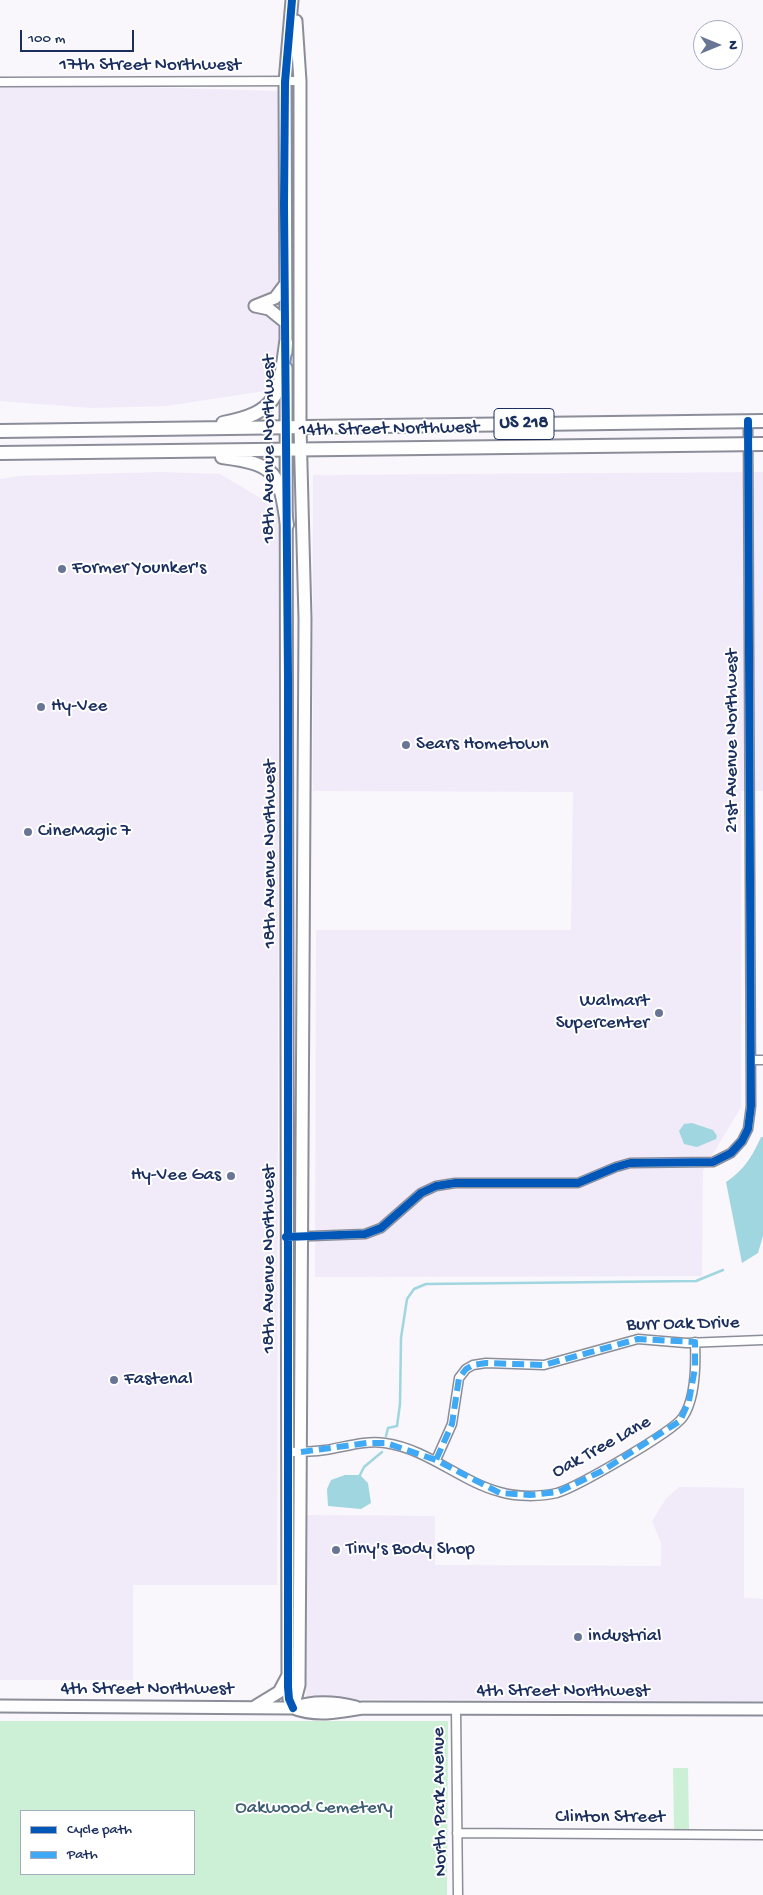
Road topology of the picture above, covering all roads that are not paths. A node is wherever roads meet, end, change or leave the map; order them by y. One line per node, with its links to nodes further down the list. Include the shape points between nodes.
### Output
1 (293, 0): 2 (street, 18th Avenue Northwest); 4 (street, 18th Avenue Northwest)
2 (300, 81): 4 (street, 17th Street Northwest); 6 (street, 18th Avenue Northwest)
3 (0, 82): 4 (street, 17th Street Northwest)
4 (285, 82): 5 (street, 18th Avenue Northwest, via 284,286)
5 (280, 298): 6 (street, via 296,307); 7 (street, 18th Avenue Northwest); 7 (street, via 255,306 269,308)
6 (299, 318): 12 (street, 18th Avenue Northwest)
7 (285, 322): 8 (street, 18th Avenue Northwest)
8 (286, 343): 11 (street, 18th Avenue Northwest); 13 (main road, via 279,388 265,408 224,422)
9 (763, 421): 10 (main road, US 218)
10 (748, 422): 12 (main road, 14th Street Northwest / US 218); 15 (street, 21st Avenue Northwest)
11 (286, 427): 12 (main road, 14th Street Northwest / US 218); 13 (main road, 14th Street Northwest / US 218); 17 (street, 18th Avenue Northwest)
12 (300, 427): 18 (street, 18th Avenue Northwest)
13 (163, 428): 14 (main road, 14th Street Northwest / US 218)
14 (0, 431)
15 (748, 444): 16 (main road, US 218); 18 (main road, 14th Street Northwest / US 218); 22 (street, 21st Avenue Northwest)
16 (763, 444)
17 (285, 449): 18 (main road, 14th Street Northwest / US 218); 19 (main road, 14th Street Northwest / US 218); 21 (street, 18th Avenue Northwest)
18 (300, 450): 25 (street, 18th Avenue Northwest, via 305,619)
19 (162, 451): 20 (main road, 14th Street Northwest / US 218); 21 (main road, via 259,464 278,481)
20 (0, 454)
21 (287, 525): 24 (street, 18th Avenue Northwest)
22 (751, 1060): 23 (street); 25 (street, 21st Avenue Northwest, via 748,1128 739,1146 721,1159 705,1163 630,1163 578,1184 455,1183 436,1186 421,1193 381,1228 365,1234)
23 (763, 1060)
24 (286, 1237): 25 (street, 21st Avenue Northwest); 28 (street, 18th Avenue Northwest)
25 (303, 1237): 29 (street, 18th Avenue Northwest)
26 (763, 1340): 27 (street, Burr Oak Drive)
27 (695, 1342): 30 (street, Burr Oak Drive, via 647,1338 544,1365 473,1365 459,1378 452,1424); 30 (street, Oak Tree Lane, via 690,1401 680,1420 574,1486 548,1494 509,1494 487,1488)
28 (287, 1452): 29 (street, Oak Tree Lane); 31 (street, 18th Avenue Northwest)
29 (301, 1452): 30 (street, Oak Tree Lane, via 378,1442); 31 (street, 18th Avenue Northwest)
30 (436, 1460)
31 (293, 1547): 32 (street, 18th Avenue Northwest); 33 (street, 18th Avenue Northwest)
32 (288, 1676): 36 (street, via 279,1692); 37 (street, 18th Avenue Northwest, via 289,1699)
33 (299, 1685): 34 (street, via 305,1697); 37 (street, 18th Avenue Northwest)
34 (313, 1703): 37 (street, 4th Street Northwest); 38 (street, 4th Street Northwest, via 331,1702)
35 (0, 1706): 36 (street, 4th Street Northwest)
36 (251, 1708): 37 (street, 4th Street Northwest)
37 (294, 1708): 38 (street, 4th Street Northwest, via 322,1713)
38 (363, 1708): 39 (street, 4th Street Northwest)
39 (456, 1709): 40 (street, 4th Street Northwest); 41 (street, North Park Avenue)
40 (763, 1709)
41 (458, 1833): 42 (street, Clinton Street); 43 (street, North Park Avenue)
42 (763, 1835)
43 (458, 1895)

